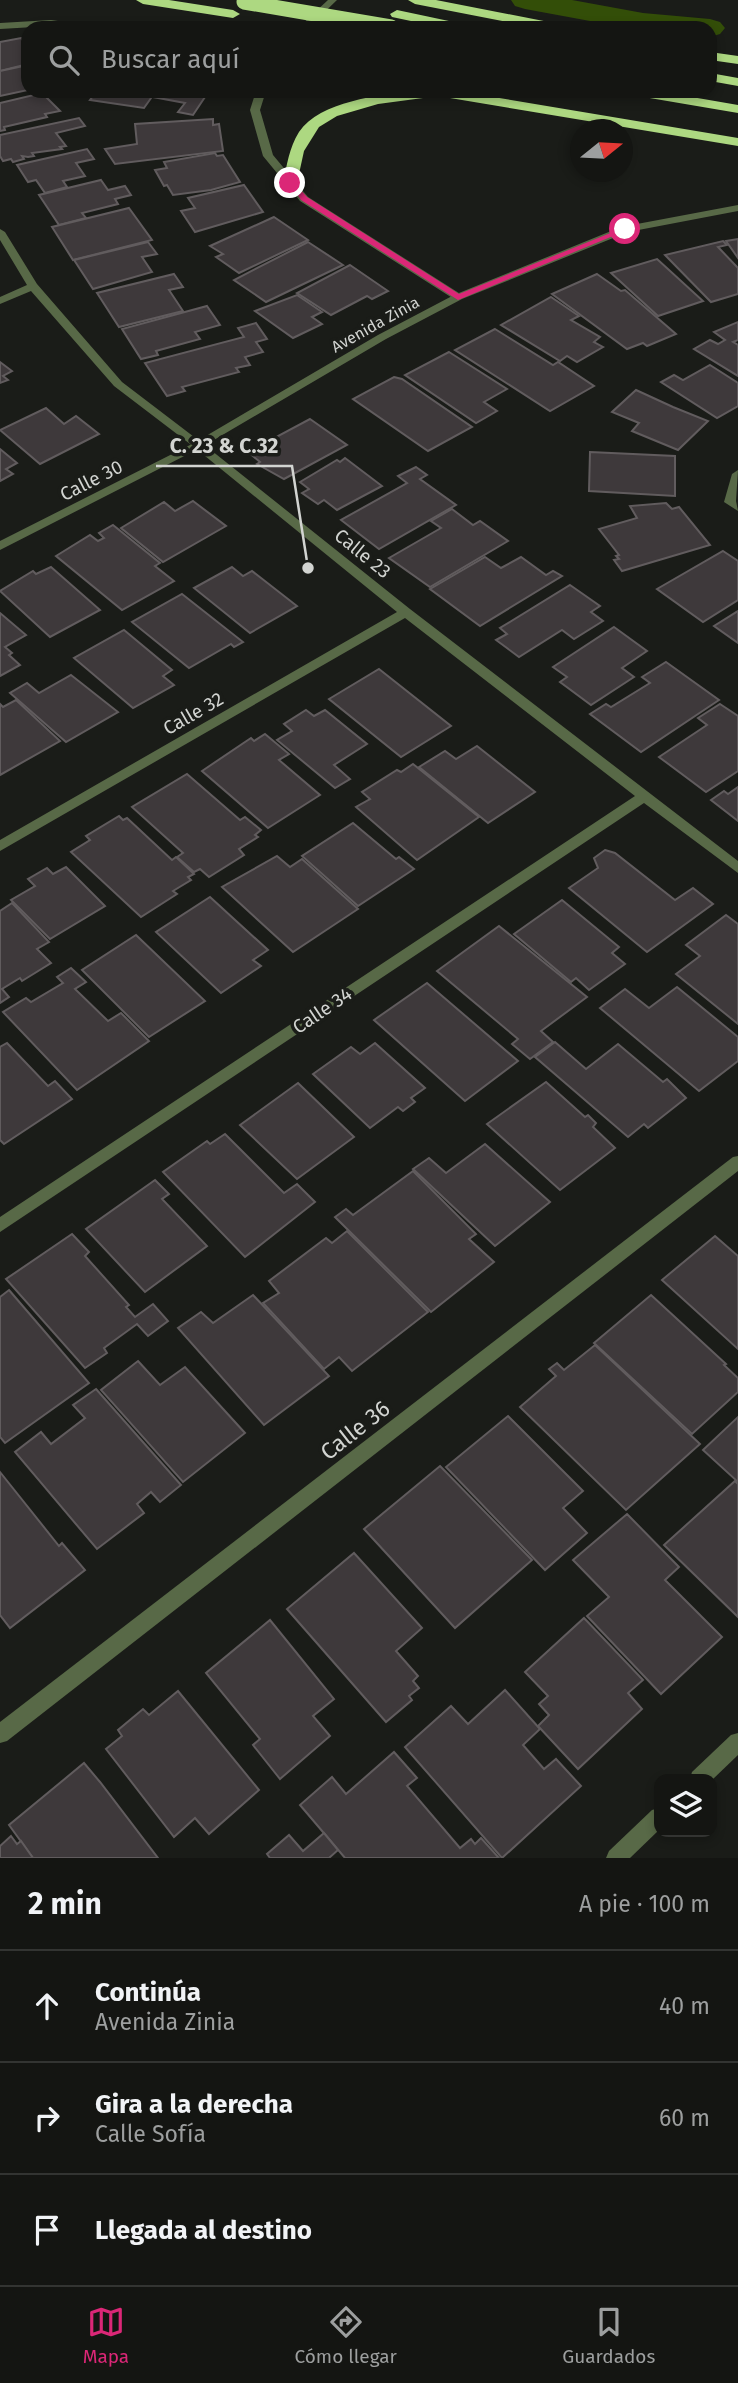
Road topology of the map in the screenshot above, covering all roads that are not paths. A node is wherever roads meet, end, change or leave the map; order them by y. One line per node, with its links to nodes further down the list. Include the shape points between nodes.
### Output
1 (143, 0): 6 (highway)
2 (224, 0): 8 (highway, bridge)
3 (315, 0): 9 (highway)
4 (333, 0): 7 (street)
5 (416, 0): 10 (highway)
6 (272, 21)
7 (310, 21)
8 (381, 21)
9 (388, 21)
10 (523, 21)
11 (21, 25): 12 (street)
12 (0, 26)
13 (717, 57): 14 (highway)
14 (738, 60)
15 (717, 78): 16 (highway)
16 (738, 82)
17 (717, 90): 18 (highway)
18 (738, 94)
19 (259, 98): 25 (street, via 255,110 268,156)
20 (392, 98): 25 (highway, via 343,109 323,119 306,134)
21 (472, 98): 24 (highway)
22 (673, 98): 23 (highway)
23 (738, 109)
24 (738, 142)
25 (290, 183): 29 (street, via 304,198)
26 (738, 208): 29 (street, Avenida Zinia, via 625,229)
27 (0, 232): 28 (street, Calle 23)
28 (33, 286): 30 (street); 31 (street, Calle 23, via 118,384)
29 (458, 298): 31 (street, Avenida Zinia)
30 (0, 301)
31 (198, 445): 34 (street, Calle 30); 35 (street, Calle 23)
32 (738, 474): 33 (street, via 730,502)
33 (738, 507)
34 (0, 546)
35 (406, 612): 36 (street, Calle 23); 37 (street, Calle 32)
36 (645, 796): 38 (street, Calle 23); 40 (street, Calle 34)
37 (0, 846)
38 (738, 868)
39 (738, 1162): 41 (street, Calle 36)
40 (0, 1225)
41 (0, 1734)
42 (738, 1742): 43 (street)
43 (704, 1774)
44 (654, 1822): 45 (street)
45 (616, 1858)

